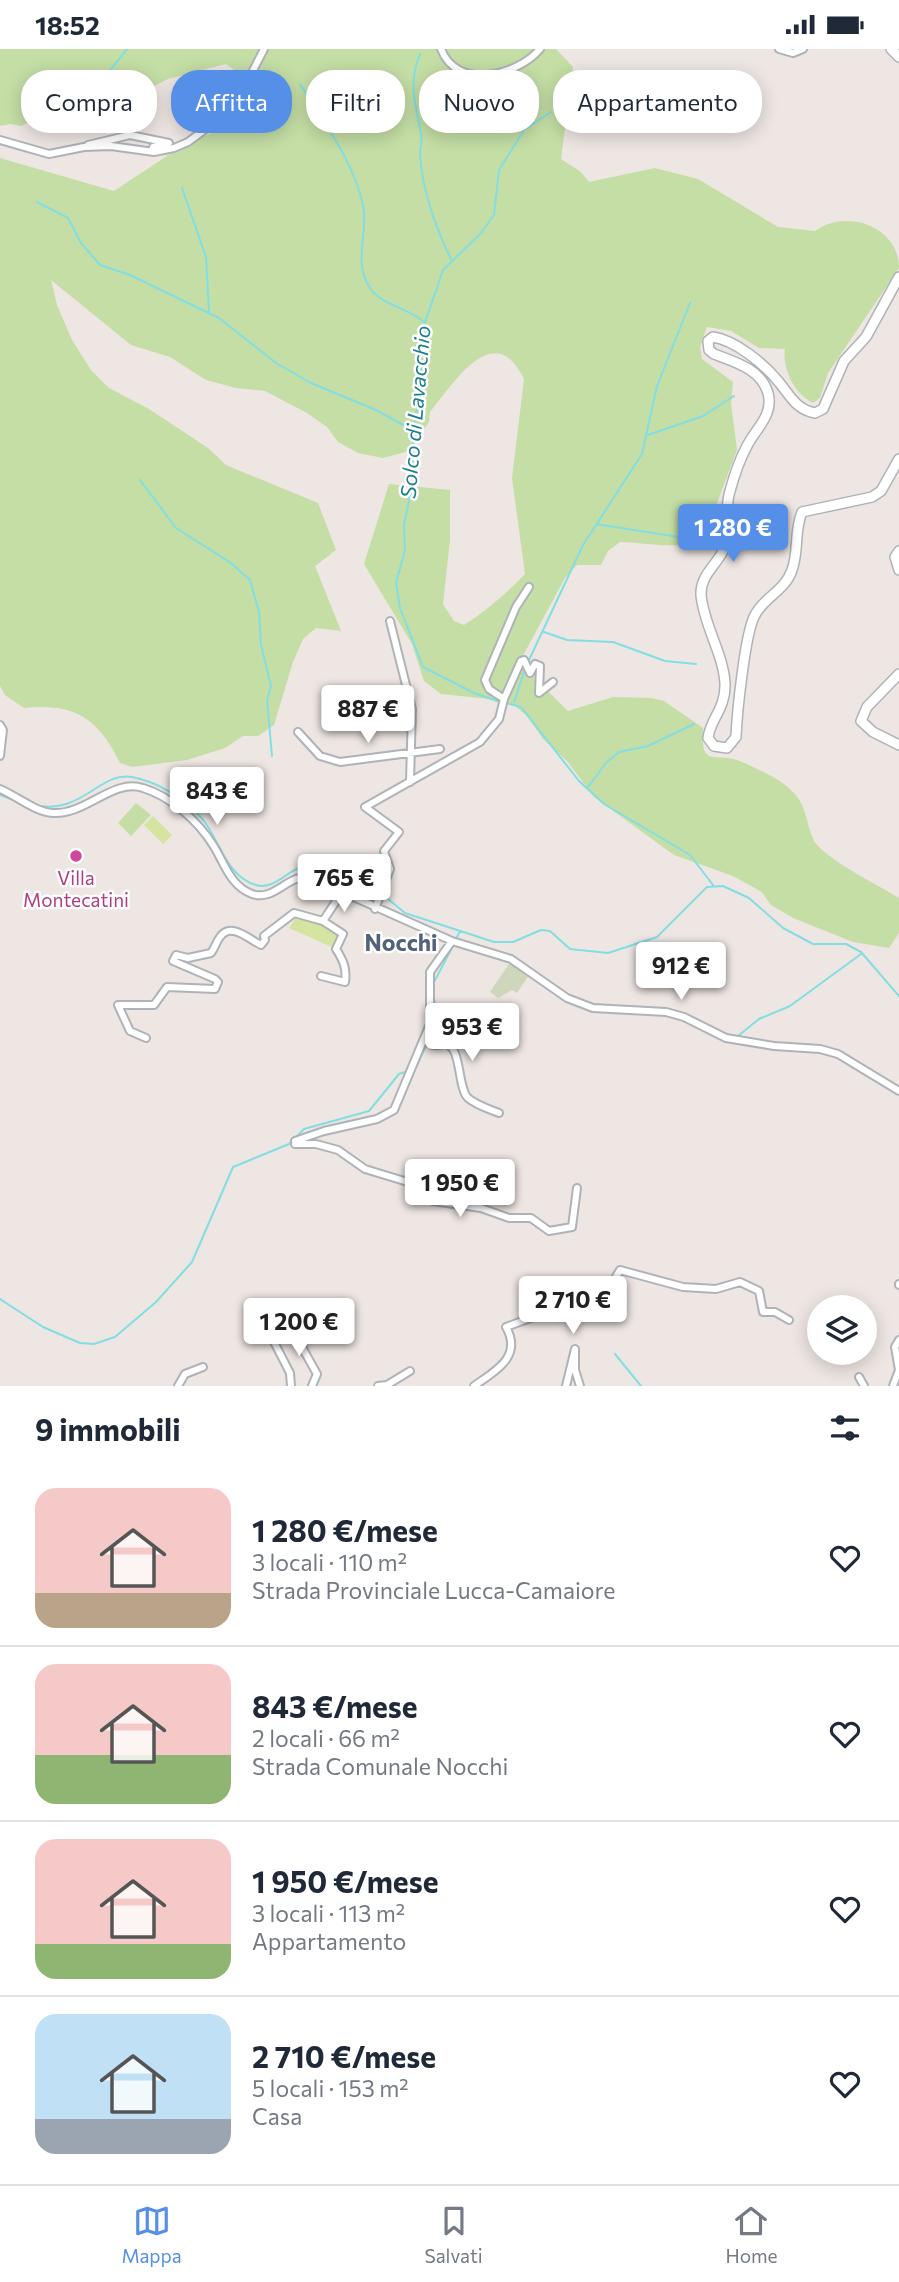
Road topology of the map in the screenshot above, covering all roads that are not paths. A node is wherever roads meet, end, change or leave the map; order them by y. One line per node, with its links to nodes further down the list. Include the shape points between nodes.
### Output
1 (264, 49): 10 (street, via 234,108 188,142)
2 (441, 49): 3 (street, via 455,68 494,75 524,65)
3 (540, 49)
4 (779, 49): 5 (street, via 793,53)
5 (803, 49)
6 (891, 49): 7 (main road)
7 (899, 57)
8 (0, 140): 9 (street, via 49,154)
9 (84, 147): 10 (street); 10 (street, via 130,135 169,143)
10 (152, 151)
11 (899, 277): 12 (main road, via 866,337 844,361 823,409 815,413 798,407 768,370 732,345 713,337 708,341 709,351 752,371 769,396 767,414 748,444 729,492 726,545 701,590 725,681 720,713 708,732 714,746 727,748 736,737 748,634 755,615 790,577 802,512 872,497 881,491)
12 (899, 459)
13 (899, 551): 14 (main road, via 895,563)
14 (899, 570)
15 (529, 587): 19 (street, via 485,680 489,689)
16 (390, 621): 24 (street, via 411,700)
17 (899, 674): 22 (main road, via 867,707 861,721)
18 (553, 682): 19 (street, via 538,693 540,666 535,664 529,673 521,661)
19 (504, 699): 26 (street, via 499,719 480,742)
20 (0, 725): 25 (street)
21 (298, 731): 24 (street, via 313,750 330,761)
22 (899, 744)
23 (440, 749): 24 (street)
24 (412, 754): 26 (street)
25 (0, 756)
26 (410, 782): 29 (street, via 365,807 399,832 384,851 390,869)
27 (0, 789): 28 (street, via 53,813 91,804 119,786 141,787 195,821 231,877 250,893 269,894 303,876)
28 (342, 892): 29 (street); 30 (street)
29 (375, 909): 31 (street)
30 (324, 921): 32 (street, via 342,934 336,949 343,957 346,977 345,982); 33 (street, via 294,913 264,936 261,944 228,931 211,953 188,958 176,955 174,962 215,979 217,986 209,990 167,987 154,1005 118,1005 130,1031)
31 (452, 941): 34 (street, via 430,972 432,1013); 35 (street, via 511,959 556,992 593,1008 666,1012 726,1038 820,1049 838,1054)
32 (321, 976)
33 (146, 1038)
34 (424, 1038): 36 (street, via 433,1045 450,1046 464,1093); 37 (street, via 394,1110 377,1119 306,1136 295,1144 338,1150 382,1177 411,1183 433,1201 481,1208 509,1218 531,1218 549,1231 572,1227)
35 (899, 1091)
36 (499, 1114)
37 (577, 1188)
38 (789, 1320): 44 (street, via 775,1312 763,1312 759,1291 740,1282 716,1289 683,1287 620,1271 609,1288 575,1294 544,1313 506,1327 511,1353)
39 (298, 1323): 48 (street, via 303,1349 317,1374)
40 (272, 1338): 47 (street, via 290,1373)
41 (899, 1340): 55 (street, via 895,1347 899,1370)
42 (203, 1367): 46 (street, via 186,1374)
43 (410, 1371): 49 (street)
44 (487, 1375): 50 (street); 51 (street)
45 (859, 1377): 54 (street)
46 (178, 1386)
47 (291, 1386)
48 (313, 1386)
49 (378, 1386)
50 (474, 1386)
51 (480, 1386)
52 (566, 1386): 53 (street, via 575,1349)
53 (580, 1386)
54 (864, 1386)
55 (893, 1386)

